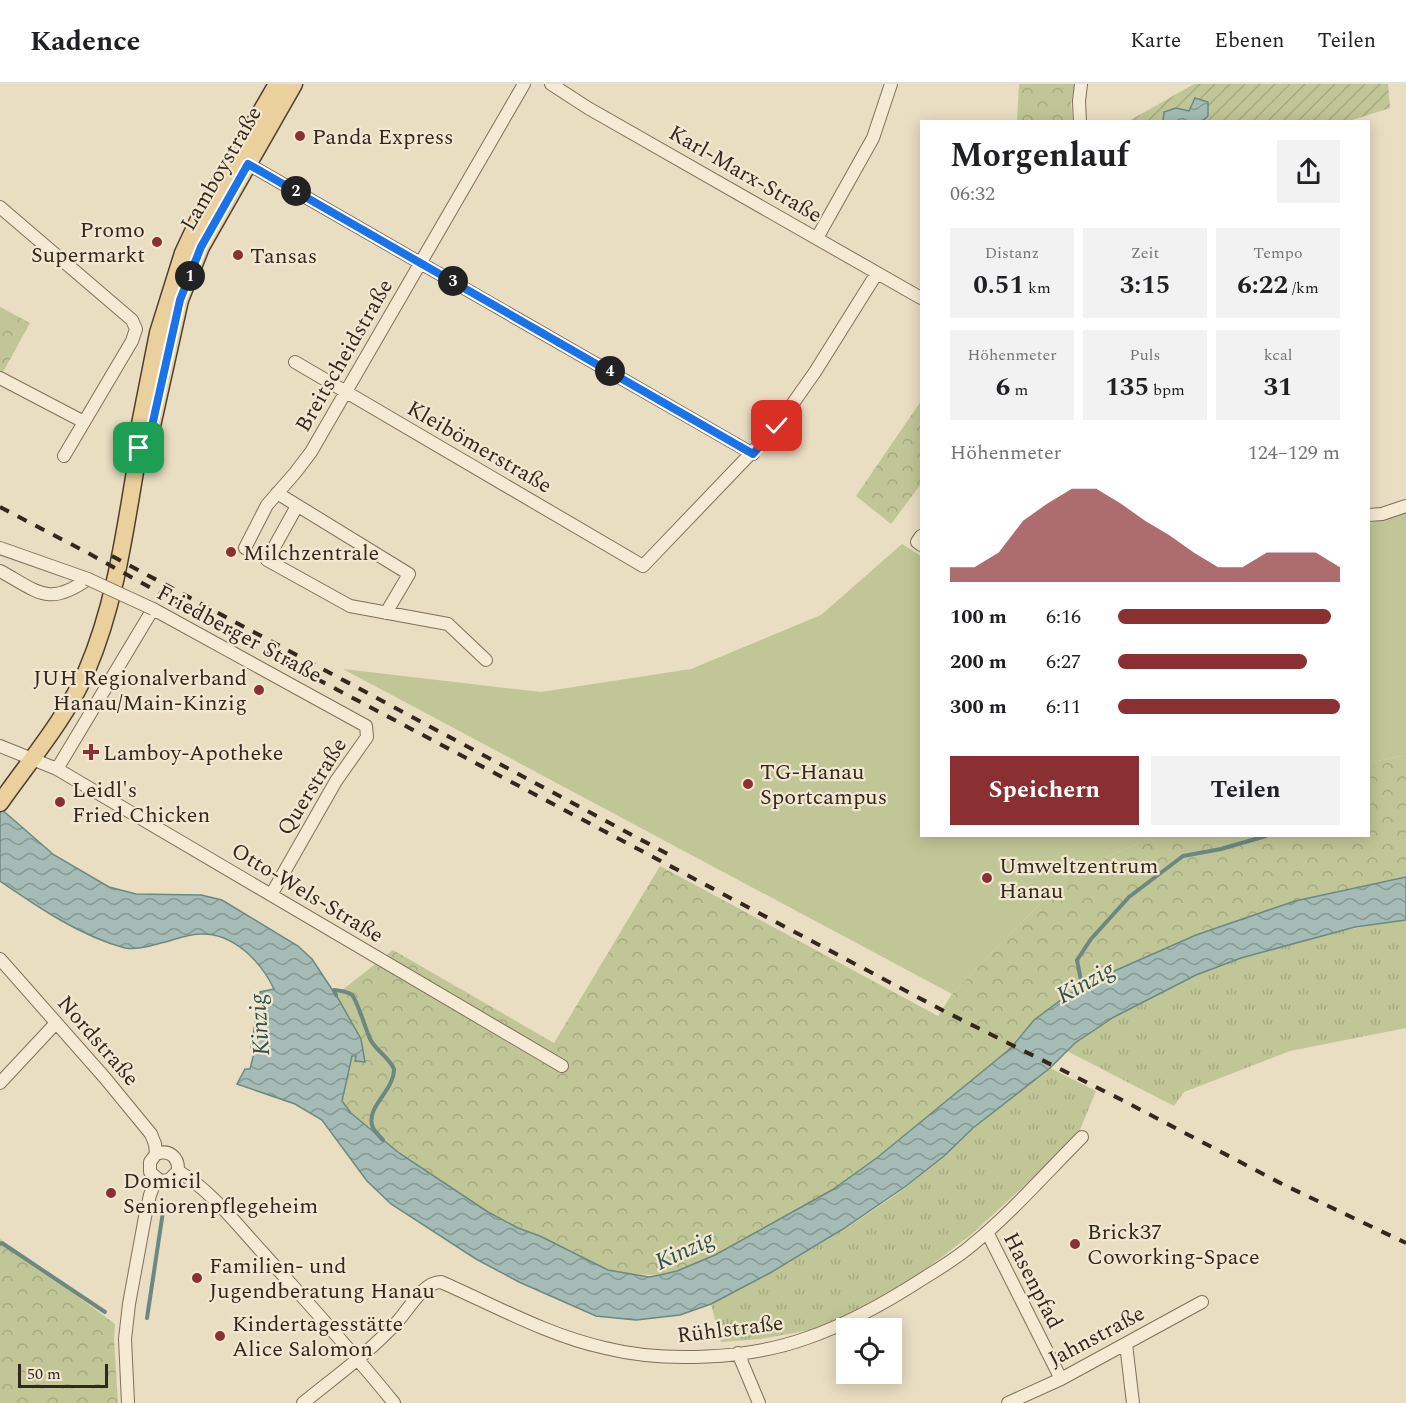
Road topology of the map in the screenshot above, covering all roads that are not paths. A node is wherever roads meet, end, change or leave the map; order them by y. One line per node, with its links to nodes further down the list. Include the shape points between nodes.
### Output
1 (277, 84): 18 (main road, Lamboystraße, via 183,253 156,341)
2 (294, 84): 8 (main road, Lamboystraße)
3 (524, 84): 11 (street, Breitscheidstraße)
4 (551, 84): 10 (street, Karl-Marx-Straße)
5 (891, 84): 10 (street, via 873,138)
6 (1081, 84): 7 (street)
7 (1080, 120)
8 (248, 164): 11 (street); 18 (main road, Lamboystraße, via 212,227 180,300 152,426)
9 (0, 207): 17 (street, via 135,324 132,341)
10 (817, 238): 12 (street, Karl-Marx-Straße)
11 (421, 262): 16 (street, Breitscheidstraße); 19 (street)
12 (877, 273): 13 (street, Karl-Marx-Straße); 19 (street, via 798,398)
13 (920, 297)
14 (295, 362): 16 (street, Kleibömerstraße)
15 (0, 378): 17 (street)
16 (346, 392): 19 (street, Kleibömerstraße, via 644,566); 21 (street, Breitscheidstraße, via 303,463)
17 (84, 422): 20 (street)
18 (139, 448): 34 (main road, Lamboystraße, via 109,605 95,650 71,700)
19 (753, 454)
20 (64, 456)
21 (277, 493): 22 (street); 26 (street, Breitscheidstraße)
22 (297, 506): 30 (street, via 409,574); 30 (street, via 267,560 350,606)
23 (1406, 506): 24 (street)
24 (1370, 515)
25 (0, 548): 28 (street, Friedberger Straße)
26 (245, 548)
27 (0, 571): 28 (street, via 48,595 65,594)
28 (88, 579): 29 (street, Friedberger Straße, bridge)
29 (153, 609): 32 (street, Friedberger Straße); 35 (street)
30 (386, 613): 31 (street, via 448,624)
31 (486, 660)
32 (368, 730): 37 (street, Querstraße)
33 (0, 746): 34 (street, Otto-Wels-Straße)
34 (31, 759): 35 (street, Otto-Wels-Straße); 36 (main road, Lamboystraße)
35 (57, 769): 37 (street, Otto-Wels-Straße)
36 (4, 797)
37 (271, 895): 40 (street, Otto-Wels-Straße)
38 (0, 958): 39 (street, Nordstraße)
39 (56, 1023): 41 (street); 43 (street, Nordstraße, via 151,1134)
40 (562, 1066)
41 (0, 1083)
42 (1082, 1137): 46 (street, Rühlstraße)
43 (156, 1154): 44 (street, via 171,1154 178,1161); 45 (street, Nordstraße, via 149,1167)
44 (178, 1171): 45 (street, via 169,1180); 50 (street, via 215,1200)
45 (156, 1179): 52 (street, Nordstraße, via 129,1304 125,1339)
46 (987, 1232): 49 (street, Rühlstraße, via 911,1287 844,1323 804,1339); 51 (street, Hasenpfad)
47 (1202, 1302): 48 (street, Jahnstraße)
48 (1126, 1344): 51 (street, Jahnstraße); 57 (street)
49 (738, 1353): 50 (street, Rühlstraße, via 672,1357 604,1348 552,1333 437,1282); 55 (street)
50 (359, 1359): 53 (street); 54 (street)
51 (1060, 1379): 56 (street, Jahnstraße)
52 (128, 1403)
53 (303, 1403)
54 (394, 1403)
55 (759, 1403)
56 (1008, 1403)
57 (1133, 1403)

